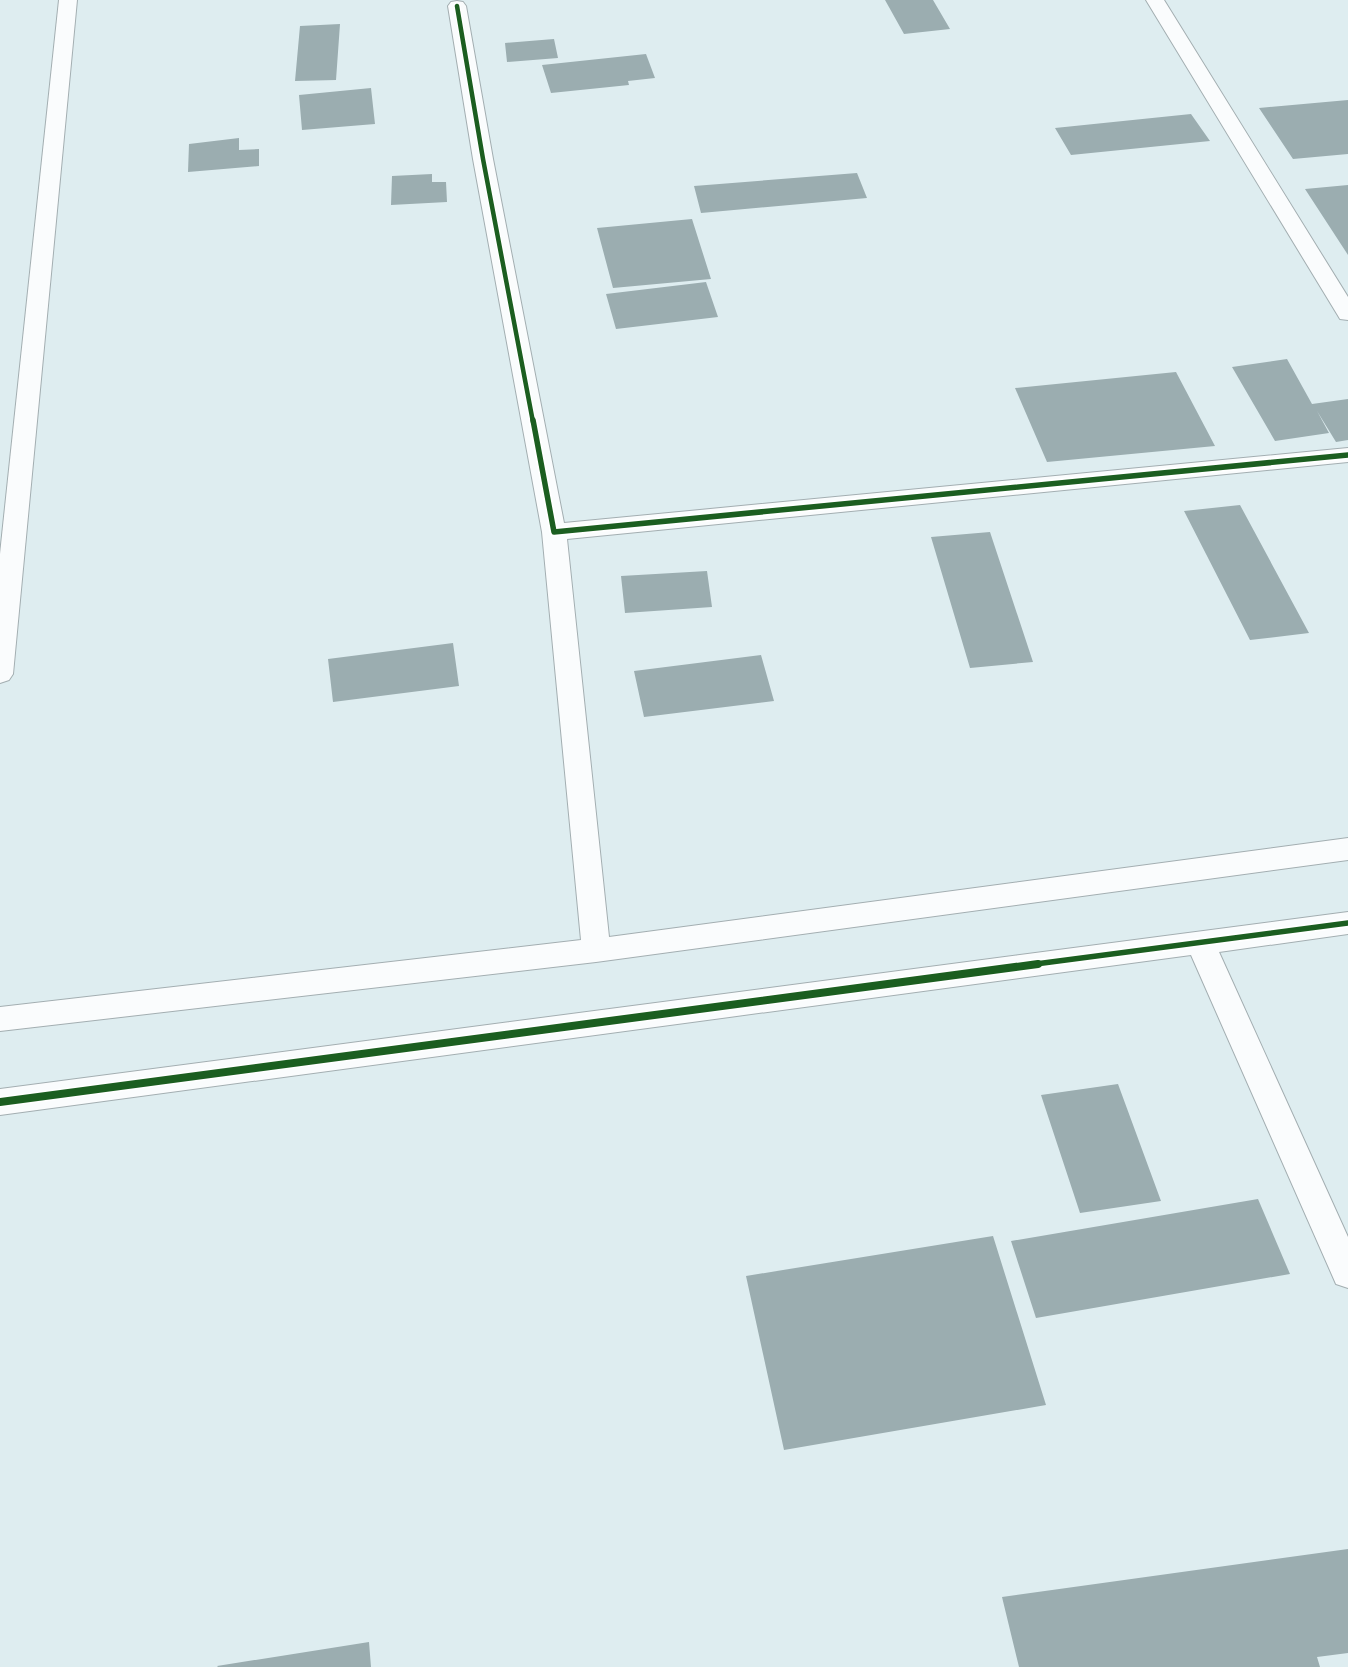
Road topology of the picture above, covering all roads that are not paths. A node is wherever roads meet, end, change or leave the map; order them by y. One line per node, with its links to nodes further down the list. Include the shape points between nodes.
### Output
1 (68, 0): 7 (street)
2 (1155, 0): 4 (street)
3 (457, 6): 6 (street, via 482,159)
4 (1348, 314)
5 (1348, 455): 6 (street)
6 (554, 532): 11 (street)
7 (0, 674)
8 (1348, 849): 11 (street)
9 (1348, 922): 10 (street)
10 (1200, 942): 13 (street); 14 (street)
11 (596, 950): 12 (street)
12 (0, 1019)
13 (0, 1102)
14 (1348, 1273)

